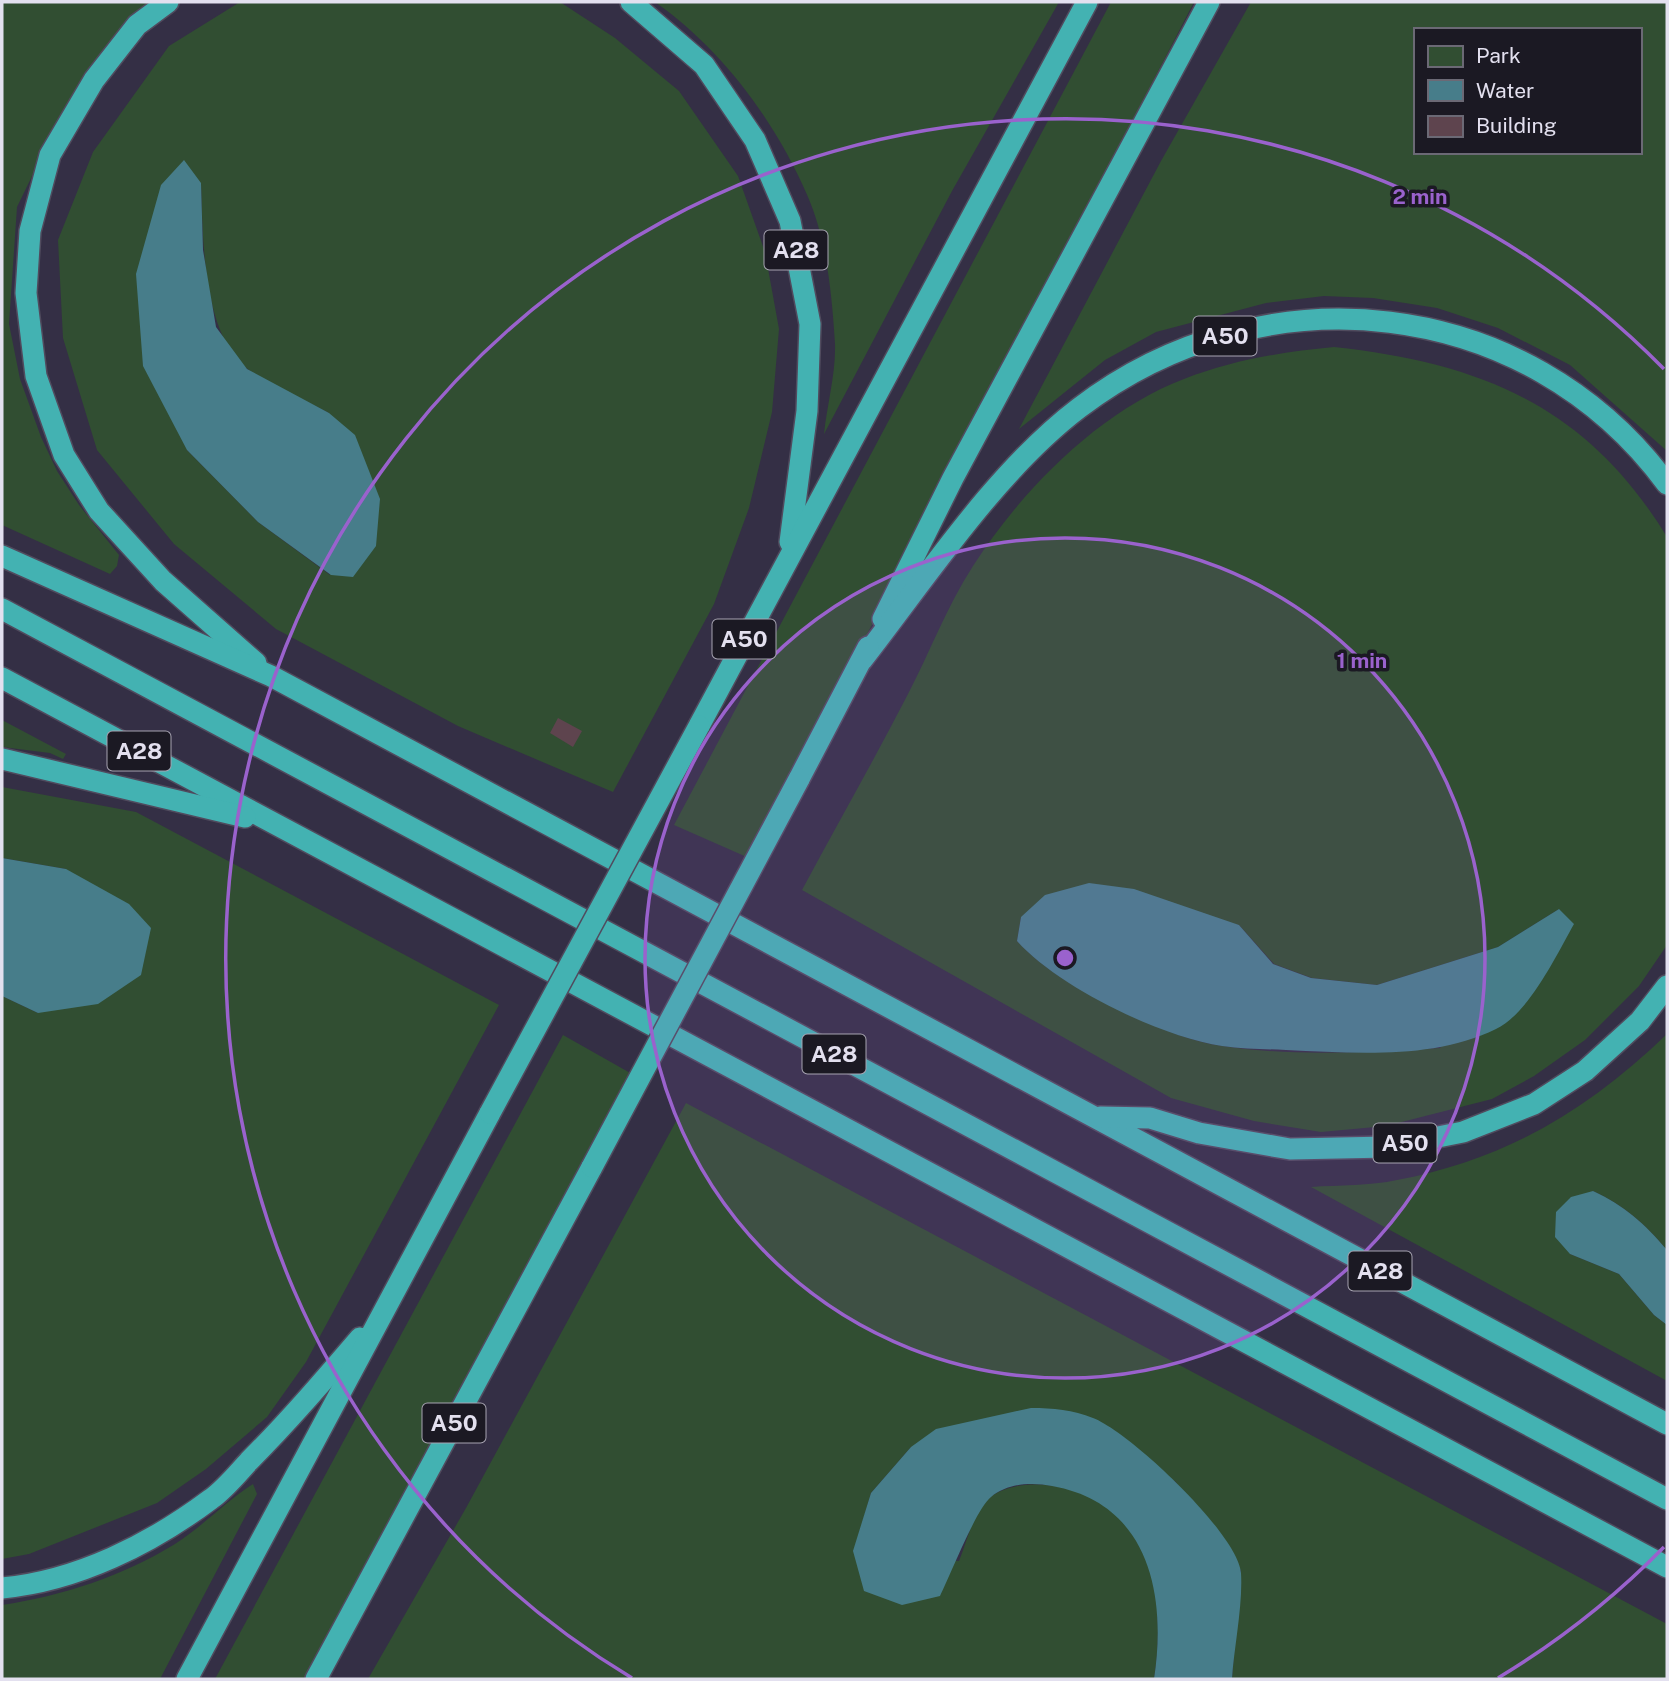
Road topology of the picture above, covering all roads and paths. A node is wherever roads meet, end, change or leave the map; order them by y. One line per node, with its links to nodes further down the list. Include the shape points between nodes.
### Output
1 (168, 2): 10 (highway, A28, via 137,25 93,80 50,155 29,243 26,293 36,376 64,455 99,511 163,581)
2 (631, 2): 6 (highway, A28, via 704,65 755,140 790,221 810,324 807,411)
3 (1087, 2): 6 (highway, A50)
4 (1209, 2): 9 (highway, A50, via 953,478)
5 (1667, 484): 9 (highway, A50, via 1642,449 1564,383 1478,340 1389,319 1267,323 1163,355 1079,408 1029,453)
6 (789, 552): 16 (highway, A50, bridge)
7 (2, 556): 10 (highway, A28)
8 (2, 609): 18 (highway, A28)
9 (862, 660): 22 (highway, A50, bridge)
10 (271, 676): 15 (highway, A28)
11 (2, 678): 13 (highway, A28)
12 (2, 759): 13 (highway)
13 (275, 824): 19 (highway, A28)
14 (1667, 986): 15 (highway, A50, via 1640,1021 1585,1071 1534,1104 1463,1132 1388,1147 1290,1149 1199,1133 1150,1118)
15 (1094, 1117): 17 (highway, A28)
16 (385, 1310): 20 (highway, A50, via 280,1430 213,1498 139,1545 91,1567 32,1585); 21 (highway, A50)
17 (1667, 1424)
18 (1667, 1499)
19 (1667, 1567)
20 (2, 1588)
21 (187, 1679)
22 (316, 1679)

